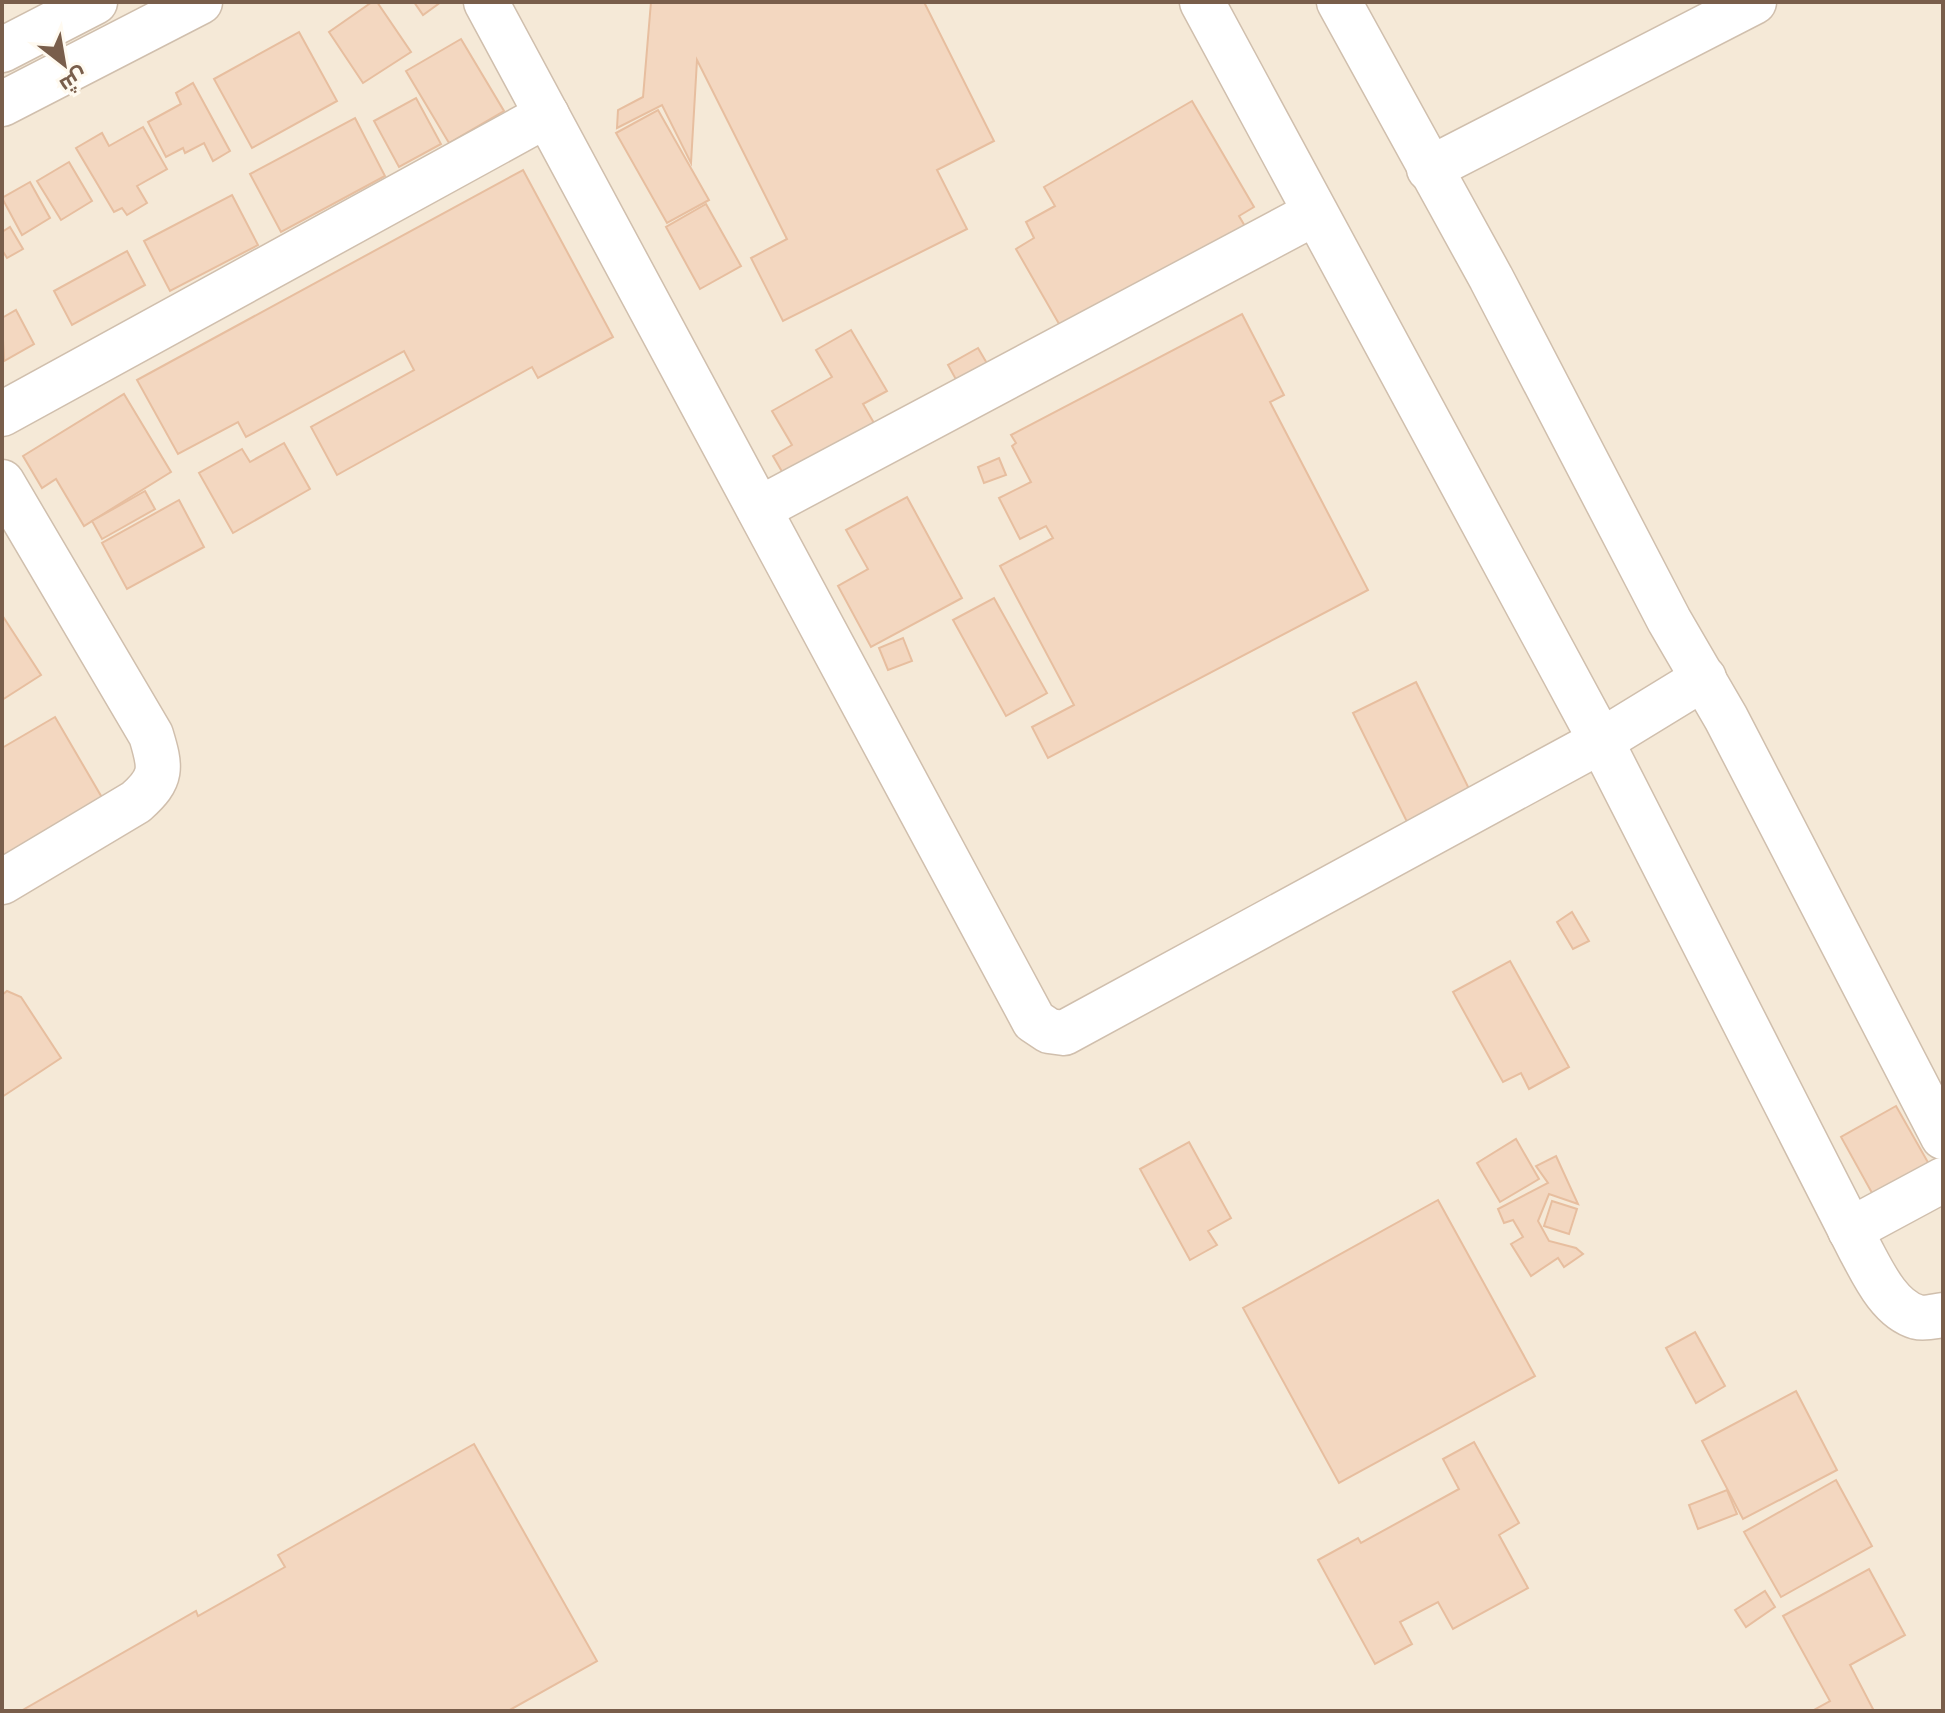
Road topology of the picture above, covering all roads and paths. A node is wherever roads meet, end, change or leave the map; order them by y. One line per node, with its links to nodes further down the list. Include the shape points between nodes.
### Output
1 (95, 2): 7 (street)
2 (200, 2): 8 (street)
3 (486, 2): 9 (street)
4 (1202, 2): 11 (street)
5 (1339, 2): 10 (street)
6 (1754, 2): 10 (street)
7 (2, 50)
8 (2, 104)
9 (547, 115): 12 (street); 14 (street)
10 (1429, 169): 15 (street)
11 (1315, 213): 14 (street); 16 (street)
12 (2, 414)
13 (2, 482): 17 (street, via 151,735 160,765 153,786 136,802)
14 (759, 509): 16 (street, via 1034,1021 1049,1031 1064,1033)
15 (1704, 678): 16 (street); 18 (street)
16 (1601, 741): 20 (street)
17 (2, 882)
18 (1943, 1137)
19 (1943, 1180): 20 (street)
20 (1850, 1230): 21 (street, via 1901,1309 1920,1318)
21 (1943, 1315)

